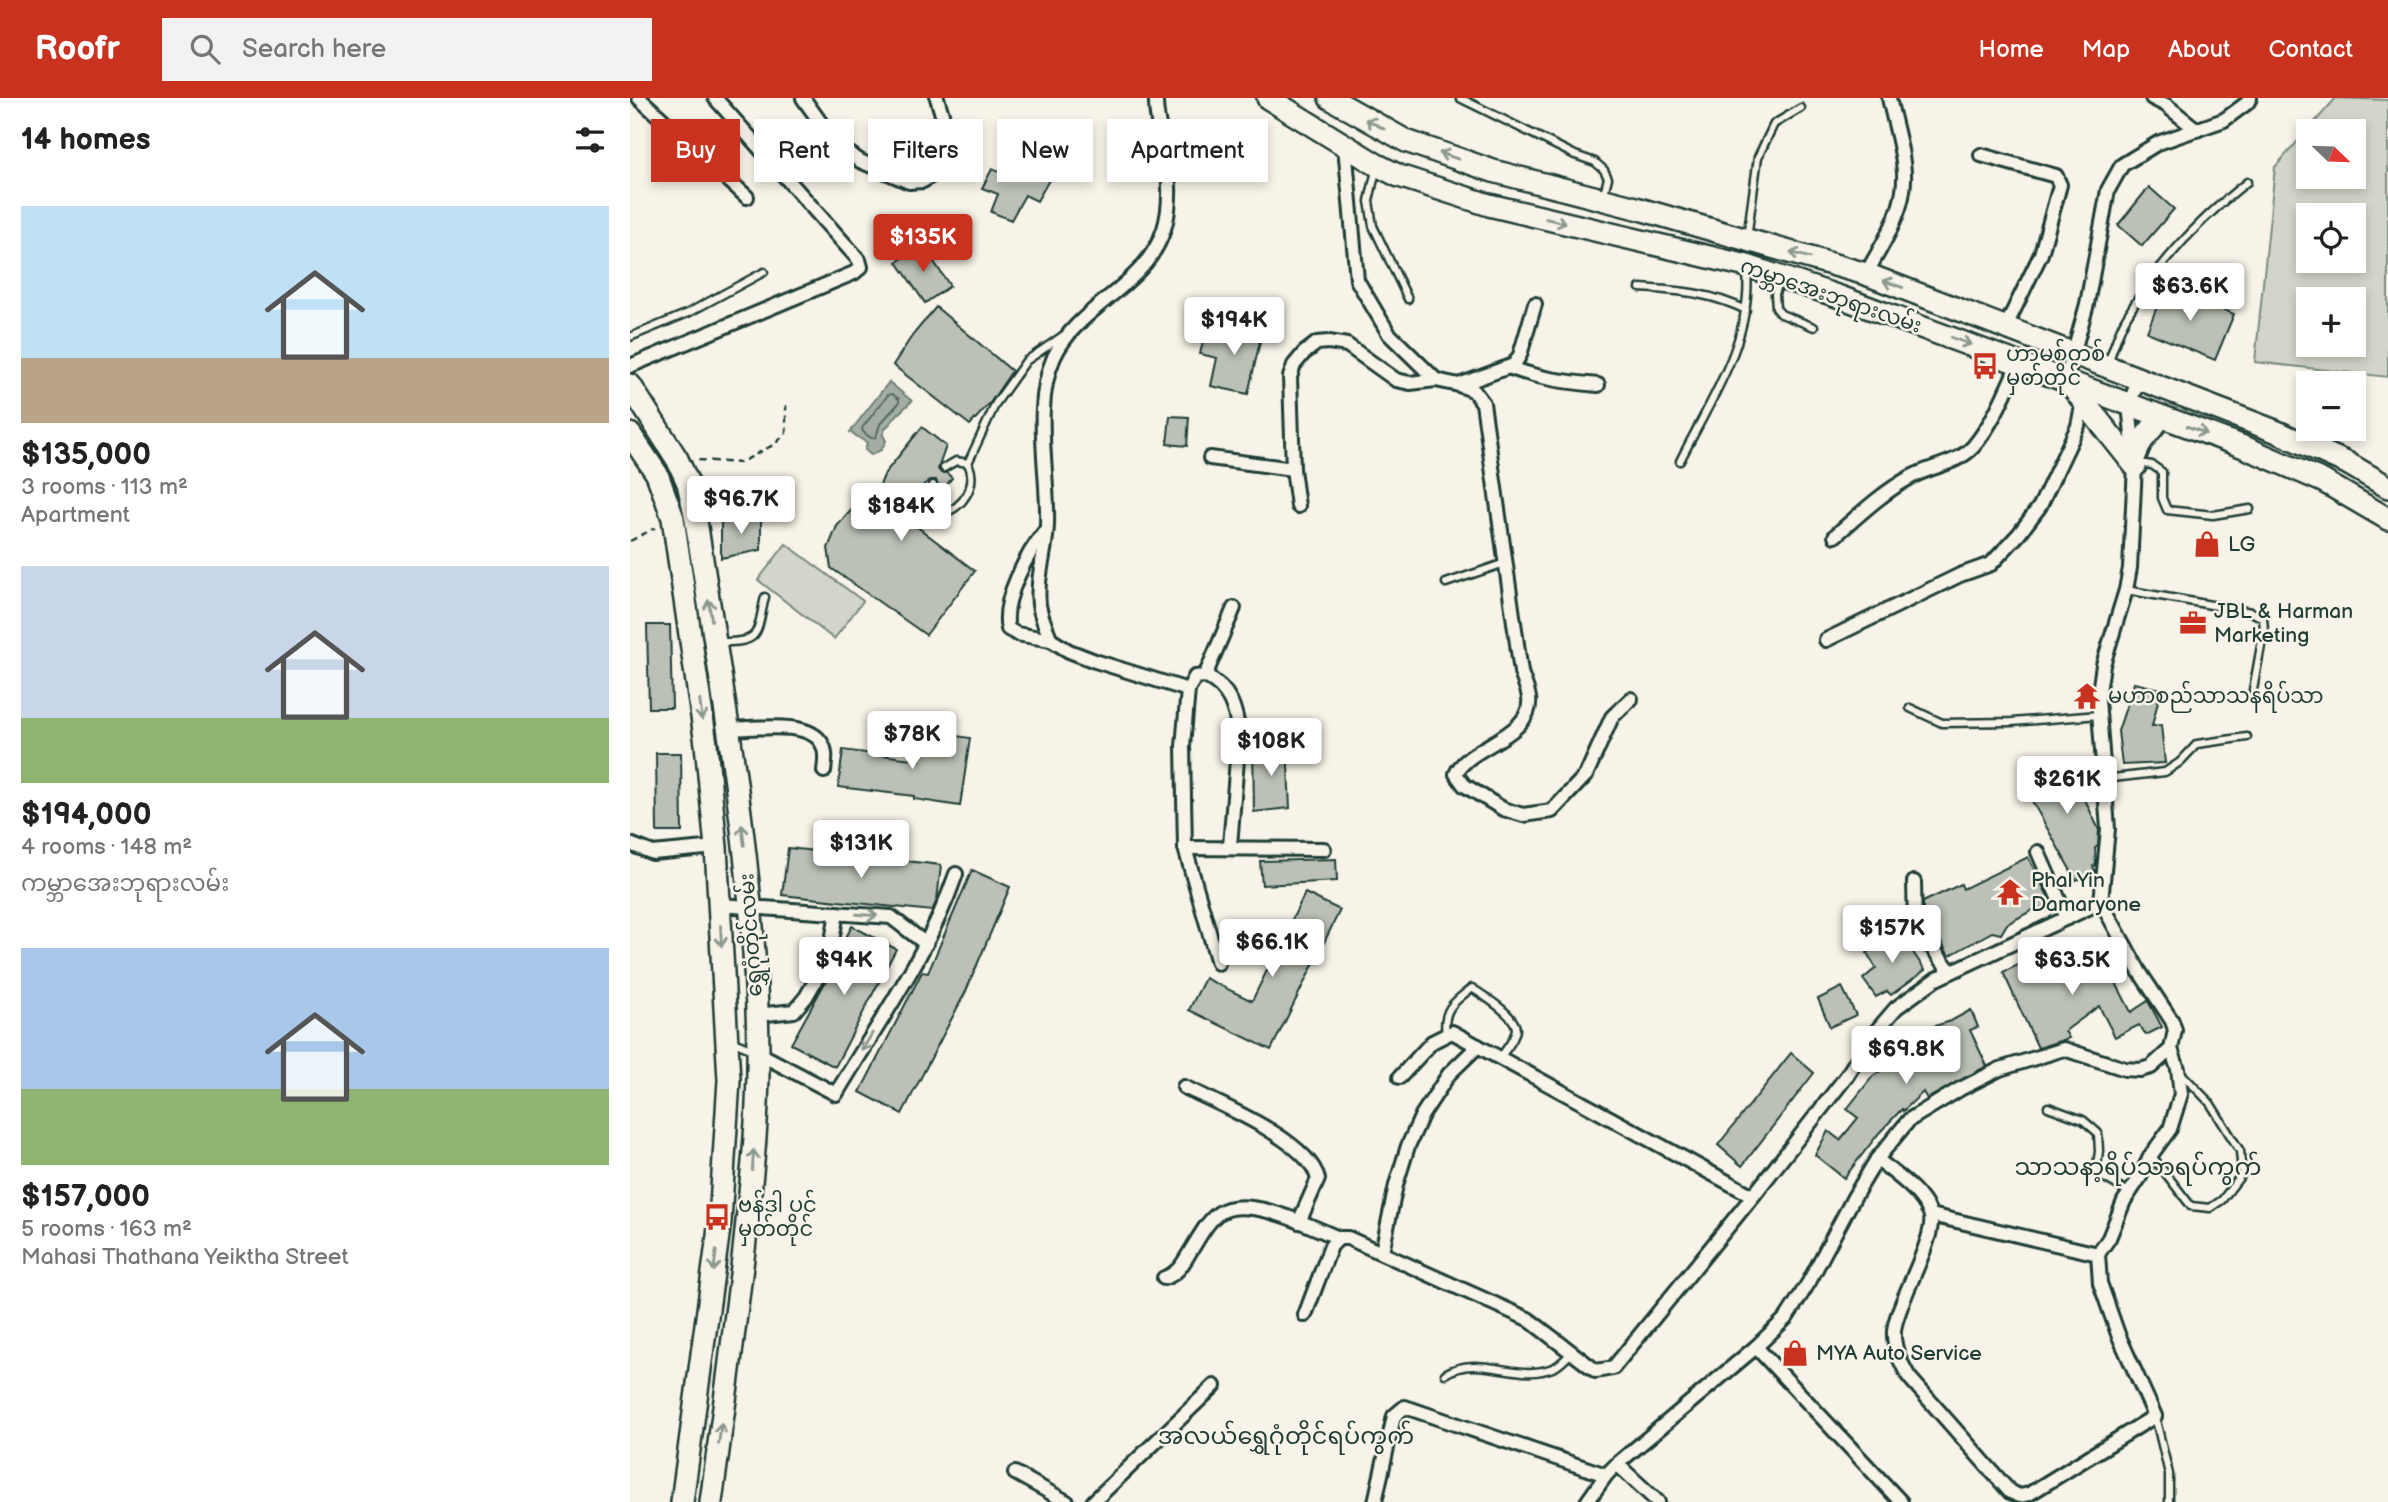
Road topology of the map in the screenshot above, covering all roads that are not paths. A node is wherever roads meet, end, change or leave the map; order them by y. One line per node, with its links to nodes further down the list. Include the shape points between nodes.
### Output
1 (639, 98): 19 (street)
2 (715, 98): 40 (street, via 861,267)
3 (803, 98): 4 (street, via 835,143 860,161 909,182 934,174 943,160 948,134)
4 (937, 98)
5 (1156, 98): 35 (street, via 1169,198 1159,243 1137,274)
6 (1268, 98): 14 (main road, ကမ္ဘာအေးဘုရားလမ်း)
7 (1330, 98): 17 (main road, ကမ္ဘာအေးဘုရားလမ်း, one-way to 7, via 1406,141)
8 (1460, 98): 21 (lane, via 1595,162 1608,178)
9 (1889, 98): 27 (street, via 1904,173 1903,190 1890,231)
10 (2152, 98): 13 (street)
11 (2250, 98): 13 (street, via 2224,120)
12 (1801, 108): 24 (lane, via 1774,124 1758,157)
13 (2197, 130): 37 (street, via 2158,144 2122,166 2108,190)
14 (1345, 146): 16 (main road, ကမ္ဘာအေးဘုရားလမ်း); 43 (street, via 1357,280 1389,334)
15 (1982, 155): 33 (street, via 2056,176 2060,185 2041,254)
16 (1377, 165): 20 (main road, ကမ္ဘာအေးဘုရားလမ်း); 30 (lane, via 1369,201 1373,226)
17 (1493, 171): 20 (main road); 21 (main road, ကမ္ဘာအေးဘုရားလမ်း)
18 (2248, 182): 39 (lane, via 2219,205 2161,267 2125,320)
19 (747, 197)
20 (1461, 197): 23 (main road, ကမ္ဘာအေးဘုရားလမ်း, one-way to 23)
21 (1602, 199): 22 (main road, ကမ္ဘာအေးဘုရားလမ်း)
22 (1636, 208): 23 (main road); 24 (main road, ကမ္ဘာအေးဘုရားလမ်း)
23 (1626, 238): 25 (main road, ကမ္ဘာအေးဘုရားလမ်း)
24 (1747, 240): 27 (main road, ကမ္ဘာအေးဘုရားလမ်း, one-way to 24)
25 (1746, 266): 28 (main road, ကမ္ဘာအေးဘုရားလမ်း); 32 (lane)
26 (764, 272): 36 (lane, via 688,313)
27 (1866, 274): 33 (main road, ကမ္ဘာအေးဘုရားလမ်း, one-way to 27)
28 (1781, 277): 34 (lane, via 1774,294 1776,309); 38 (main road, ကမ္ဘာအေးဘုရားလမ်း, one-way to 38)
29 (1640, 288): 32 (lane, via 1696,291)
30 (1408, 299)
31 (1535, 304): 41 (street, via 1520,355)
32 (1746, 310): 53 (lane, via 1728,367)
33 (2006, 326): 37 (main road, ကမ္ဘာအေးဘုရားလမ်း)
34 (1814, 327)
35 (1074, 328): 55 (lane, via 1026,361 996,404); 63 (street, via 1055,356 1047,384 1042,432)
36 (630, 337)
37 (2074, 353): 39 (main road, ကမ္ဘာအေးဘုရားလမ်း); 44 (street)
38 (2019, 362): 44 (main road, ကမ္ဘာအေးဘုရားလမ်း); 64 (street, via 2004,398 1972,448 1957,460 1912,476 1890,490)
39 (2107, 365): 42 (main road, ကမ္ဘာအေးဘုရားလမ်း)
40 (630, 366)
41 (1511, 368): 46 (street); 47 (street, via 1555,381)
42 (2139, 379): 49 (street); 59 (main road, ကမ္ဘာအေးဘုရားလမ်း, via 2287,436)
43 (1436, 380): 46 (street); 57 (street, via 1396,380 1347,345 1317,343 1304,352 1290,377)
44 (2066, 380): 48 (main road); 49 (main road, ကမ္ဘာအေးဘုရားလမ်း)
45 (630, 385): 72 (main road, ရွှေဂုံတိုင်လမ်း, one-way to 45, via 688,483)
46 (1459, 385): 65 (street, via 1473,390 1483,402)
47 (1598, 385)
48 (2083, 400): 54 (main road); 71 (street, via 2078,426 2040,506 1991,564)
49 (2129, 404): 50 (main road, ကမ္ဘာအေးဘုရားလမ်း); 54 (street)
50 (2161, 417): 54 (main road, via 2141,442); 62 (main road, ကမ္ဘာအေးဘုရားလမ်း, one-way to 62, via 2323,481)
51 (630, 434): 85 (main road, ရွှေဂုံတိုင်လမ်း, one-way to 85, via 657,474 673,518)
52 (1210, 458): 57 (street)
53 (1680, 461)
54 (2134, 462): 61 (lane, via 2162,472 2167,510 2213,515); 67 (street)
55 (968, 463): 56 (lane, via 956,461); 58 (lane, via 973,473 971,486 953,511 942,514 931,507)
56 (944, 468)
57 (1293, 469): 60 (street)
58 (933, 485)
59 (2388, 487)
60 (1298, 506)
61 (2250, 509)
62 (2388, 519)
63 (1047, 530): 70 (street, via 1039,602); 70 (street, via 1025,559 1006,622 1017,634)
64 (1835, 536)
65 (1505, 563): 66 (lane); 76 (street, via 1521,672 1530,700 1519,724 1459,768 1456,774 1464,786 1513,812 1552,811 1586,775 1612,717)
66 (1446, 583)
67 (2126, 590): 75 (lane, via 2263,618); 78 (street, via 2099,684)
68 (765, 597): 72 (lane, via 757,633 751,639)
69 (1234, 608): 73 (street)
70 (1051, 640): 74 (street, via 1095,662)
71 (1826, 640)
72 (715, 642): 79 (main road, ရွှေဂုံတိုင်လမ်း)
73 (1205, 676): 74 (street, via 1195,677); 84 (street, via 1224,688 1237,717)
74 (1188, 690): 86 (street, via 1182,746)
75 (2253, 690)
76 (1631, 699)
77 (1910, 708): 78 (lane, via 1942,723)
78 (2099, 715): 82 (street)
79 (727, 729): 81 (street, via 790,726 814,734 823,744); 93 (main road, ရွှေဂုံတိုင်လမ်း, one-way to 79)
80 (2247, 737): 82 (lane, via 2197,744 2165,772)
81 (824, 771)
82 (2104, 779): 91 (street, via 2108,829)
83 (630, 844): 85 (street, via 653,853)
84 (1230, 846): 86 (street); 87 (street)
85 (716, 847): 92 (main road, ရွှေဂုံတိုင်လမ်း)
86 (1185, 848): 97 (street)
87 (1324, 849)
88 (2038, 852): 95 (street)
89 (956, 874): 96 (street)
90 (1914, 882): 98 (street, via 1915,926)
91 (2101, 902): 95 (street); 103 (street, via 2172,1021)
92 (720, 905): 93 (street); 101 (main road, ရွှေဂုံတိုင်လမ်း, one-way to 101)
93 (750, 906): 94 (street); 99 (main road, ရွှေဂုံတိုင်လမ်း)
94 (837, 913): 96 (street, one-way to 96, via 891,917); 99 (street, via 829,957 806,997 794,1011)
95 (2067, 918): 98 (street)
96 (926, 944): 104 (street, one-way to 104, via 836,1094)
97 (1218, 963)
98 (1951, 972): 113 (street, via 1896,1008)
99 (757, 1015): 104 (main road, ရွှေဂုံတိုင်လမ်း)
100 (1446, 1035): 102 (street, via 1452,1032); 105 (lane, via 1444,1023 1454,1001 1472,988 1514,1023 1512,1041); 107 (street, via 1432,1042)
101 (727, 1039): 104 (lane); 129 (main road, ရွှေဂုံတိုင်လမ်း, one-way to 129, via 729,1080 720,1221)
102 (1478, 1046): 105 (street); 117 (street, via 1449,1074 1422,1115 1396,1185)
103 (2171, 1049): 106 (street); 111 (street, via 2140,1070 2064,1049 2000,1069 1909,1120)
104 (758, 1053): 130 (main road, ရွှေဂုံတိုင်လမ်း, one-way to 104, via 754,1163)
105 (1500, 1058): 113 (street)
106 (2178, 1069): 110 (street, via 2181,1094 2174,1117); 110 (lane, via 2210,1103 2240,1152 2242,1174 2210,1208 2191,1206)
107 (1400, 1077)
108 (1184, 1087): 115 (street, via 1267,1127 1317,1172)
109 (2048, 1107): 112 (lane, via 2083,1120 2098,1133 2096,1173)
110 (2151, 1155): 112 (street)
111 (1877, 1159): 114 (street, via 1912,1189); 121 (street, via 1798,1301)
112 (2130, 1193): 118 (street)
113 (1753, 1196): 122 (street, via 1613,1368 1596,1371)
114 (1931, 1215): 118 (street); 125 (street, via 1930,1233 1894,1331 1897,1356 1909,1377 2010,1492 2029,1494)
115 (1299, 1222): 116 (street); 119 (street, via 1258,1208 1220,1211 1175,1274)
116 (1339, 1238): 117 (street); 120 (street, via 1331,1246)
117 (1382, 1252): 122 (street, via 1528,1319)
118 (2098, 1254): 125 (street, via 2100,1283)
119 (1164, 1278)
120 (1305, 1315)
121 (1756, 1347): 126 (street); 136 (street)
122 (1572, 1352): 123 (lane, via 1557,1366 1542,1370 1522,1373 1480,1364 1455,1367)
123 (1445, 1374)
124 (1214, 1386): 132 (street)
125 (2155, 1416): 137 (lane, via 2169,1474)
126 (1617, 1464): 128 (street); 135 (street)
127 (1015, 1473): 131 (street)
128 (1606, 1475): 133 (street, via 1405,1407 1394,1416); 134 (street)
129 (682, 1502)
130 (710, 1502)
131 (1067, 1502)
132 (1093, 1502)
133 (1375, 1502)
134 (1587, 1502)
135 (1658, 1502)
136 (1901, 1502)
137 (2169, 1502)

